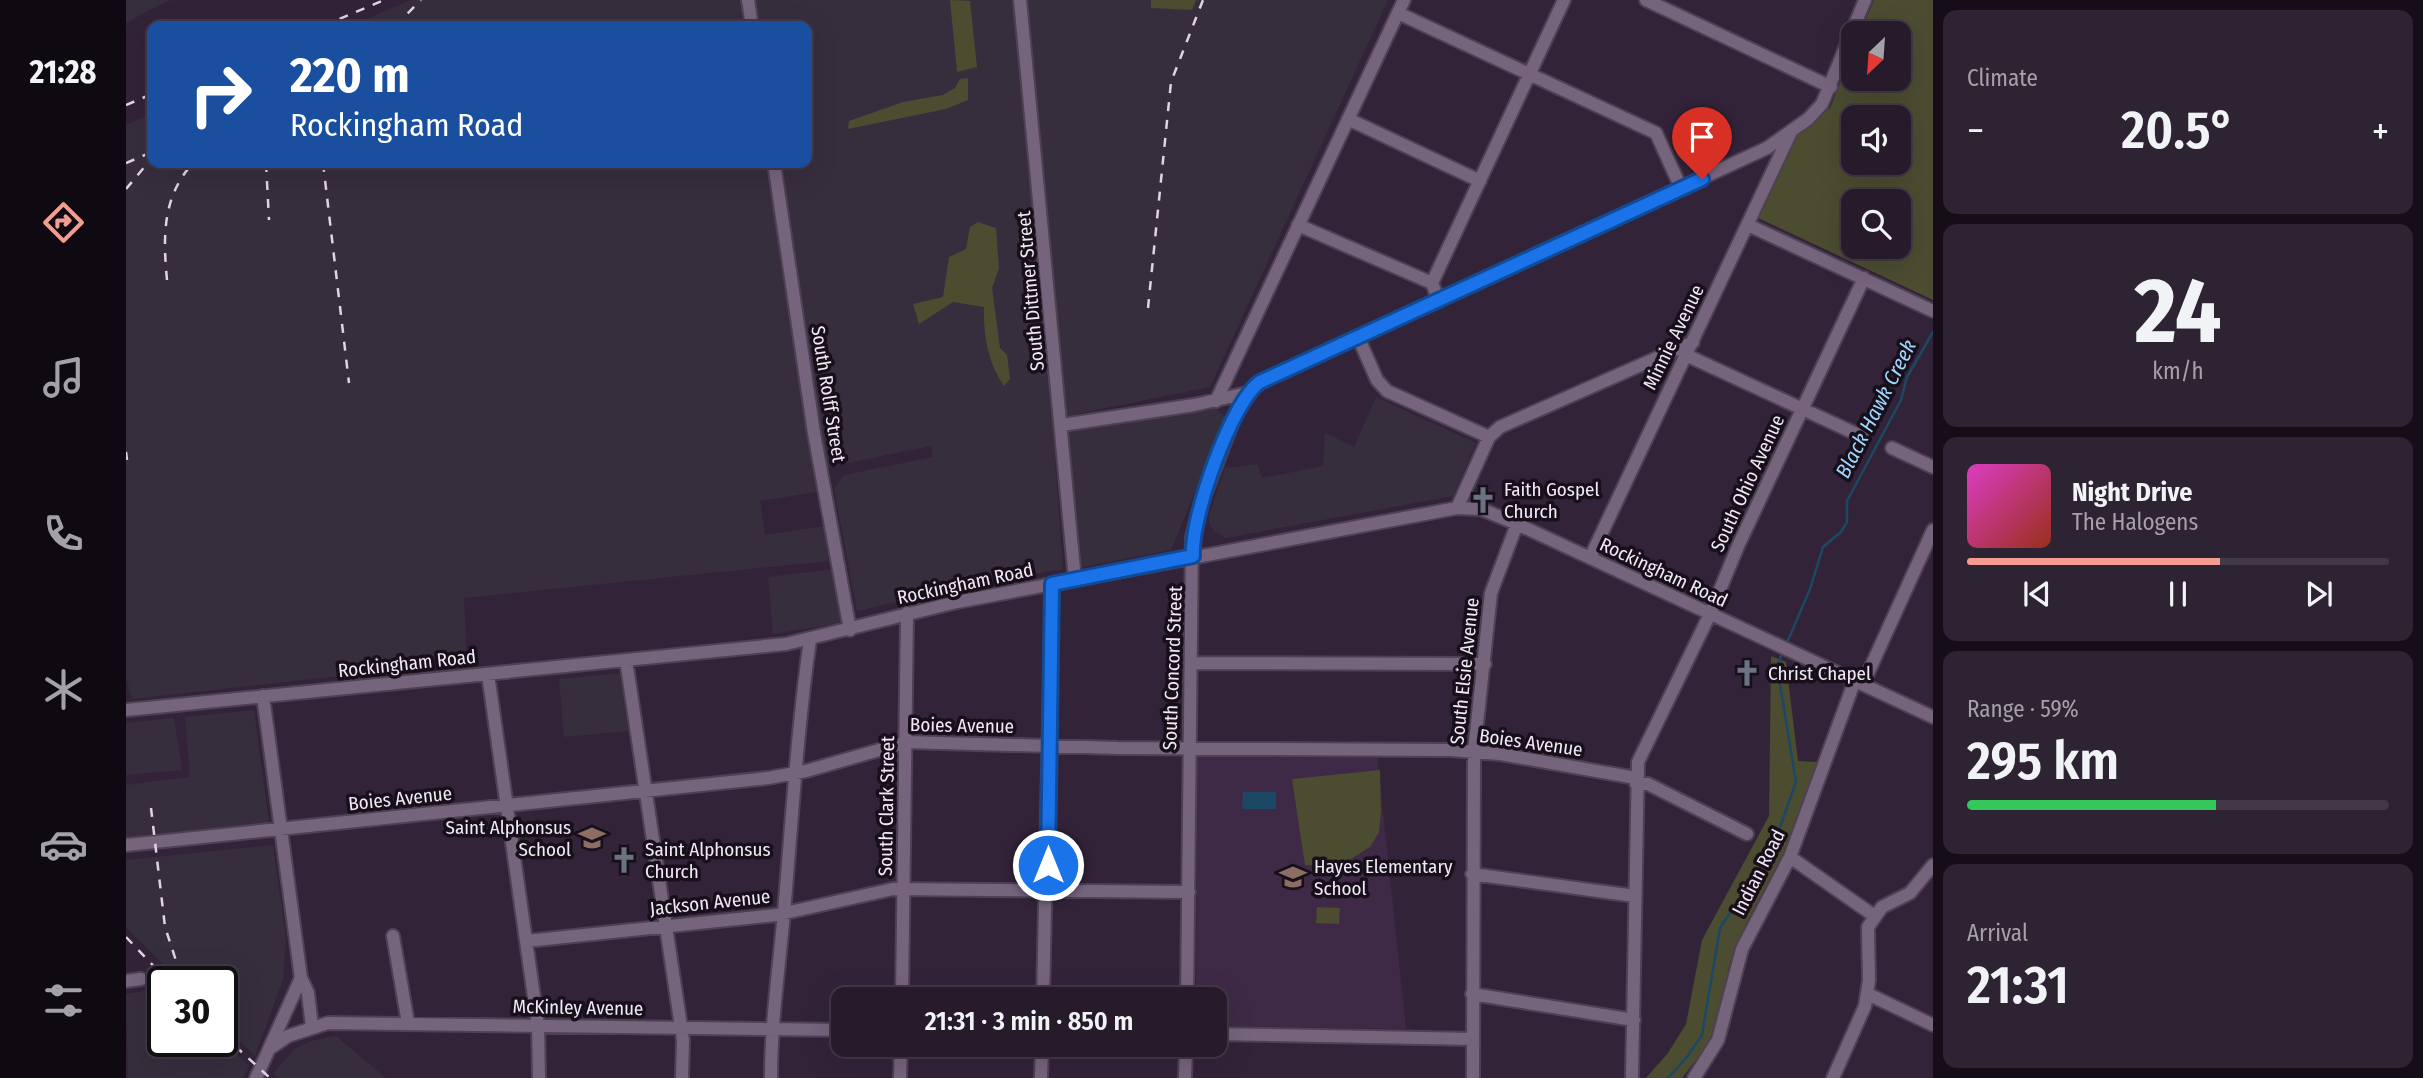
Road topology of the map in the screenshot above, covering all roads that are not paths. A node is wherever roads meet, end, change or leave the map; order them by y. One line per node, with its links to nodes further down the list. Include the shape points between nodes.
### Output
1 (748, 0): 8 (street)
2 (1020, 0): 28 (street, South Dittmer Street)
3 (1404, 0): 7 (street)
4 (1564, 0): 9 (street)
5 (1646, 0): 10 (street)
6 (1865, 0): 10 (street)
7 (1398, 13): 9 (street); 11 (street)
8 (751, 21)
9 (1528, 74): 14 (street); 15 (street, via 1656,133)
10 (1831, 86): 12 (street, via 1816,111)
11 (1349, 119): 14 (street); 16 (street)
12 (1791, 132): 15 (street); 17 (street, Minnie Avenue)
13 (775, 168): 42 (street, South Rolff Street, via 814,433)
14 (1480, 181): 19 (street)
15 (1681, 188): 20 (street)
16 (1298, 225): 19 (street); 26 (street)
17 (1748, 225): 18 (street); 23 (street, Minnie Avenue)
18 (1864, 278): 21 (street); 27 (street, South Ohio Avenue)
19 (1432, 283): 20 (street)
20 (1438, 301): 22 (street)
21 (1933, 311)
22 (1358, 337): 25 (street, via 1260,382); 29 (street, via 1377,380 1387,391)
23 (1693, 342): 24 (street, Minnie Avenue); 29 (street, via 1500,427)
24 (1686, 355): 27 (street); 37 (street, Minnie Avenue)
25 (1247, 393): 26 (street); 36 (street, South Concord Street, via 1199,510)
26 (1216, 401): 28 (street)
27 (1803, 409): 30 (street); 41 (street, South Ohio Avenue)
28 (1062, 425): 38 (street, South Dittmer Street)
29 (1489, 437): 33 (street)
30 (1863, 437)
31 (1892, 448): 32 (street)
32 (1933, 467)
33 (1457, 508): 34 (street, Rockingham Road, via 1481,509); 36 (street, Rockingham Road)
34 (1517, 524): 37 (street, Rockingham Road); 46 (street, South Elsie Avenue, via 1491,593)
35 (1933, 530): 48 (street, Indian Road)
36 (1193, 556): 38 (street, Rockingham Road); 45 (street, South Concord Street)
37 (1590, 558): 41 (street, Rockingham Road)
38 (1075, 580): 39 (street, Rockingham Road)
39 (1052, 584): 40 (street, Rockingham Road); 53 (street)
40 (907, 613): 42 (street, Rockingham Road); 52 (street, South Clark Street)
41 (1710, 614): 48 (street, Rockingham Road); 57 (street, South Ohio Avenue, via 1638,762)
42 (850, 630): 43 (street, Rockingham Road)
43 (810, 640): 44 (street, Rockingham Road); 56 (street)
44 (626, 660): 47 (street, Rockingham Road); 58 (street)
45 (1193, 663): 46 (street); 54 (street, South Concord Street)
46 (1485, 664): 55 (street, South Elsie Avenue)
47 (488, 674): 49 (street, Rockingham Road); 59 (street)
48 (1859, 682): 51 (street, Rockingham Road); 63 (street, Indian Road)
49 (263, 696): 50 (street, Rockingham Road); 60 (street)
50 (126, 710)
51 (1933, 717)
52 (907, 742): 53 (street, Boies Avenue); 56 (street, Boies Avenue); 66 (street, South Clark Street)
53 (1048, 746): 54 (street, Boies Avenue); 67 (street)
54 (1189, 748): 55 (street, Boies Avenue); 68 (street, South Concord Street)
55 (1474, 752): 57 (street, Boies Avenue); 65 (street, South Elsie Avenue)
56 (794, 773): 58 (street, Boies Avenue); 70 (street)
57 (1636, 781): 61 (street, Boies Avenue); 69 (street, South Ohio Avenue)
58 (645, 791): 59 (street, Boies Avenue); 72 (street)
59 (507, 806): 60 (street, Boies Avenue); 74 (street)
60 (282, 830): 62 (street, Boies Avenue); 75 (street)
61 (1747, 834)
62 (126, 845)
63 (1790, 857): 71 (street); 106 (street, Indian Road, via 1750,930 1735,970 1728,1014)
64 (1933, 865): 71 (street, via 1910,893)
65 (1472, 874): 69 (street); 81 (street, South Elsie Avenue)
66 (904, 889): 67 (street, Jackson Avenue); 70 (street, Jackson Avenue); 78 (street, South Clark Street)
67 (1047, 889): 68 (street, Jackson Avenue); 79 (street)
68 (1189, 892): 80 (street, South Concord Street)
69 (1635, 896): 83 (street, South Ohio Avenue)
70 (784, 913): 72 (street, Jackson Avenue); 89 (street)
71 (1874, 915): 82 (street, via 1866,942)
72 (666, 925): 74 (street, Jackson Avenue); 88 (street)
73 (393, 936): 84 (street)
74 (526, 941): 85 (street)
75 (301, 978): 87 (street); 93 (street)
76 (141, 979): 77 (street)
77 (126, 981)
78 (902, 987)
79 (1043, 987)
80 (1187, 987)
81 (1472, 994): 83 (street); 92 (street, South Elsie Avenue)
82 (1868, 994): 86 (street); 107 (street)
83 (1634, 1020): 97 (street, South Ohio Avenue)
84 (408, 1023): 85 (street, McKinley Avenue); 87 (street, McKinley Avenue)
85 (538, 1025): 88 (street, McKinley Avenue); 99 (street)
86 (1933, 1025)
87 (312, 1027): 93 (street, McKinley Avenue)
88 (681, 1028): 89 (street, McKinley Avenue); 100 (street)
89 (771, 1029): 90 (street, McKinley Avenue); 101 (street)
90 (831, 1030)
91 (1227, 1034): 92 (street)
92 (1473, 1039): 105 (street, South Elsie Avenue)
93 (272, 1047): 98 (street)
94 (901, 1057): 102 (street)
95 (1042, 1057): 103 (street)
96 (1186, 1057): 104 (street)
97 (1632, 1076)
98 (256, 1078)
99 (539, 1078)
100 (682, 1078)
101 (771, 1078)
102 (900, 1078)
103 (1041, 1078)
104 (1185, 1078)
105 (1473, 1078)
106 (1694, 1078)
107 (1833, 1078)

